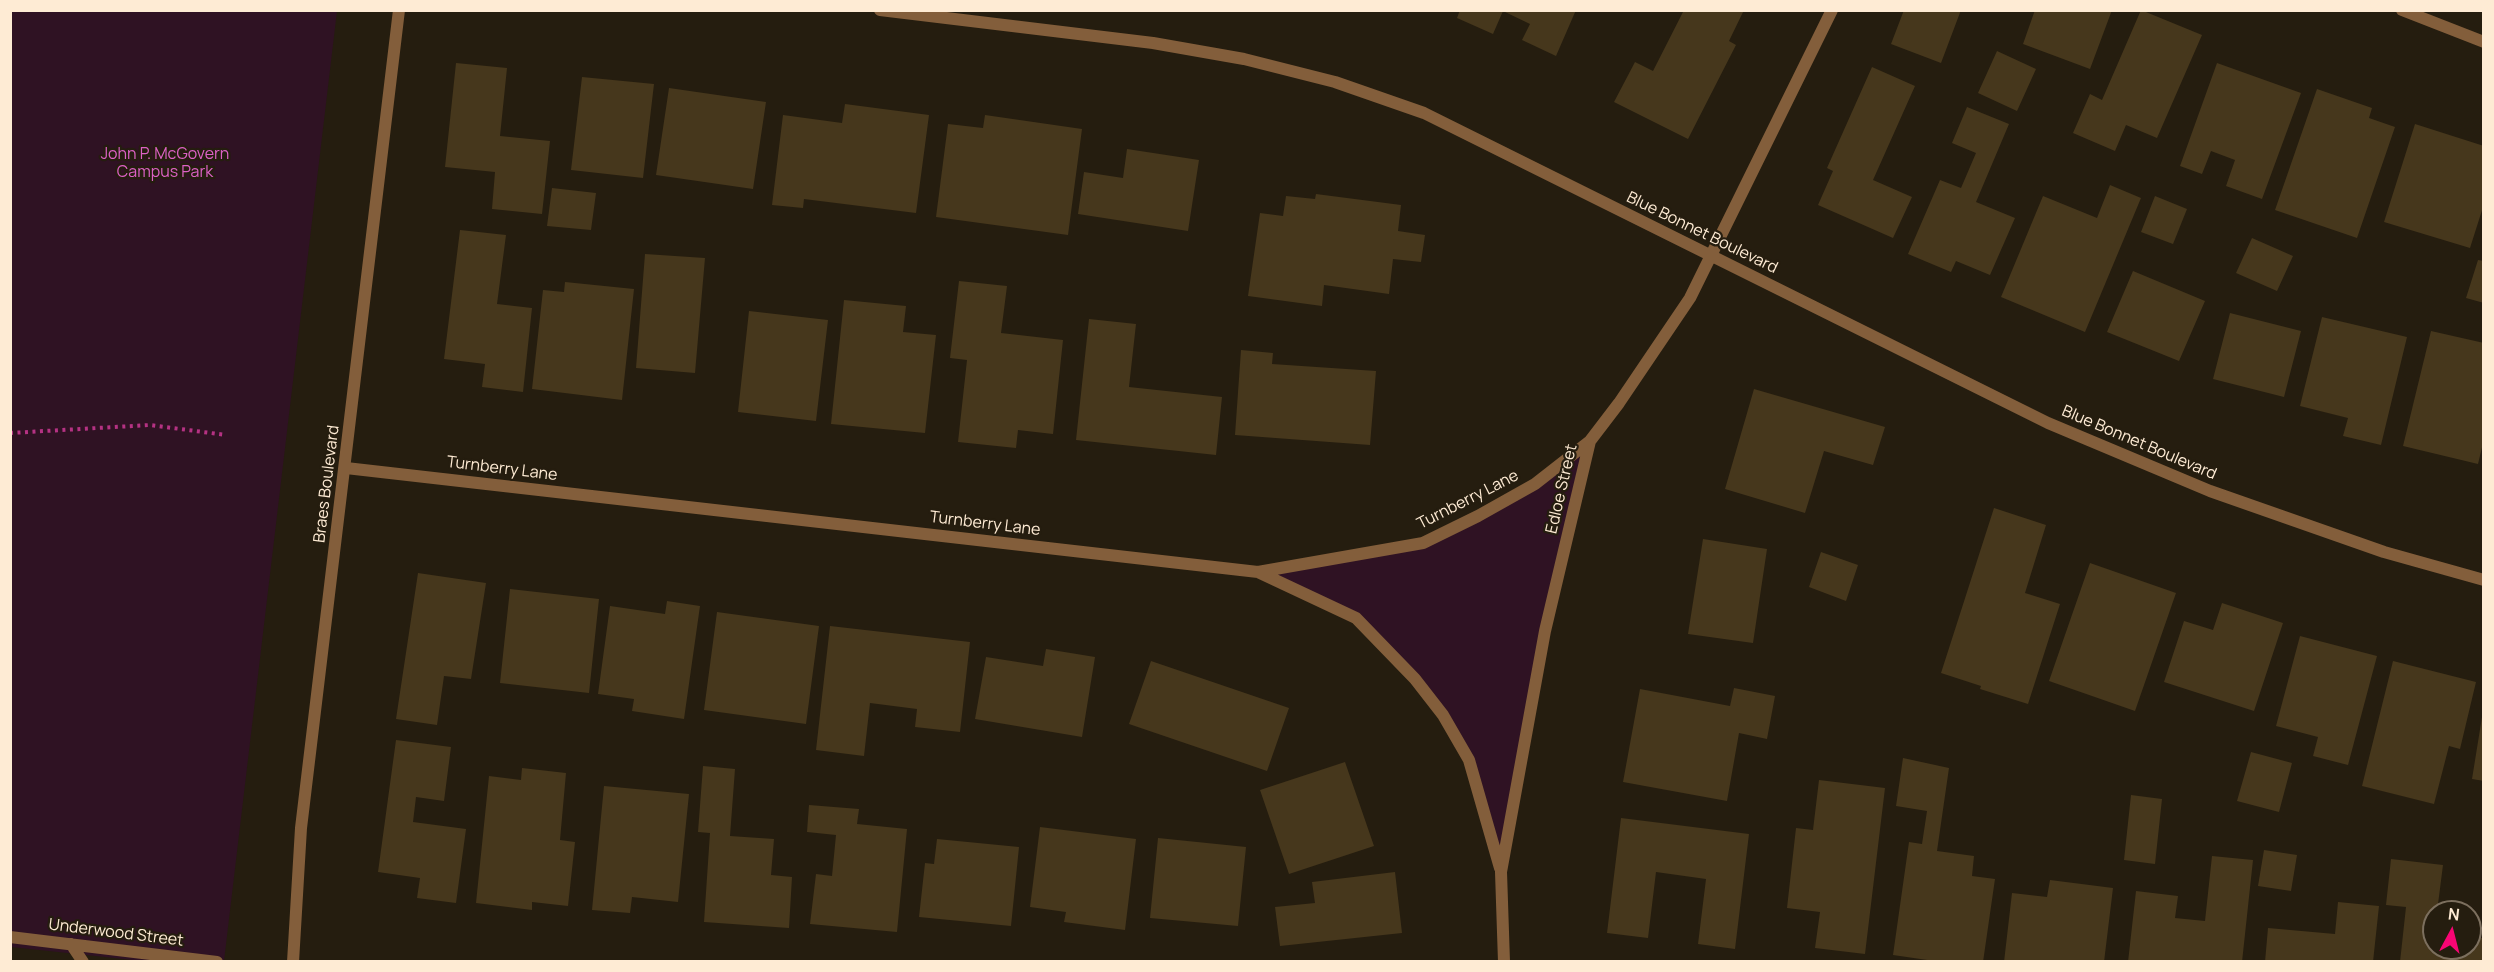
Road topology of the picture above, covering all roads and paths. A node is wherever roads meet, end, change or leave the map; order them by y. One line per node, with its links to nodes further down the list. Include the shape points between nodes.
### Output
1 (399, 10): 10 (street, Braes Boulevard)
2 (880, 10): 6 (street, Blue Bonnet Boulevard, via 1153,43 1244,59 1335,82 1424,113)
3 (1832, 10): 6 (street, Edloe Street)
4 (2402, 10): 5 (street)
5 (2484, 42)
6 (1710, 256): 9 (street, Edloe Street, via 1690,298); 12 (street, Blue Bonnet Boulevard, via 2048,423 2210,491 2384,552)
7 (10, 433): 8 (path, via 150,425)
8 (226, 435)
9 (1590, 441): 11 (street, Turnberry Lane, via 1534,484 1424,543); 13 (street, Edloe Street, via 1545,631)
10 (346, 468): 11 (street, Turnberry Lane); 19 (street, Braes Boulevard, via 301,828)
11 (1258, 572): 13 (street, via 1356,618 1415,679 1443,715 1469,760)
12 (2484, 580)
13 (1501, 872): 20 (street, Edloe Street)
14 (10, 937): 15 (street, Underwood Street)
15 (71, 944): 16 (street, Underwood Street); 17 (street)
16 (165, 959): 18 (street, Underwood Street)
17 (83, 962)
18 (217, 962)
19 (293, 962)
20 (1504, 962)

